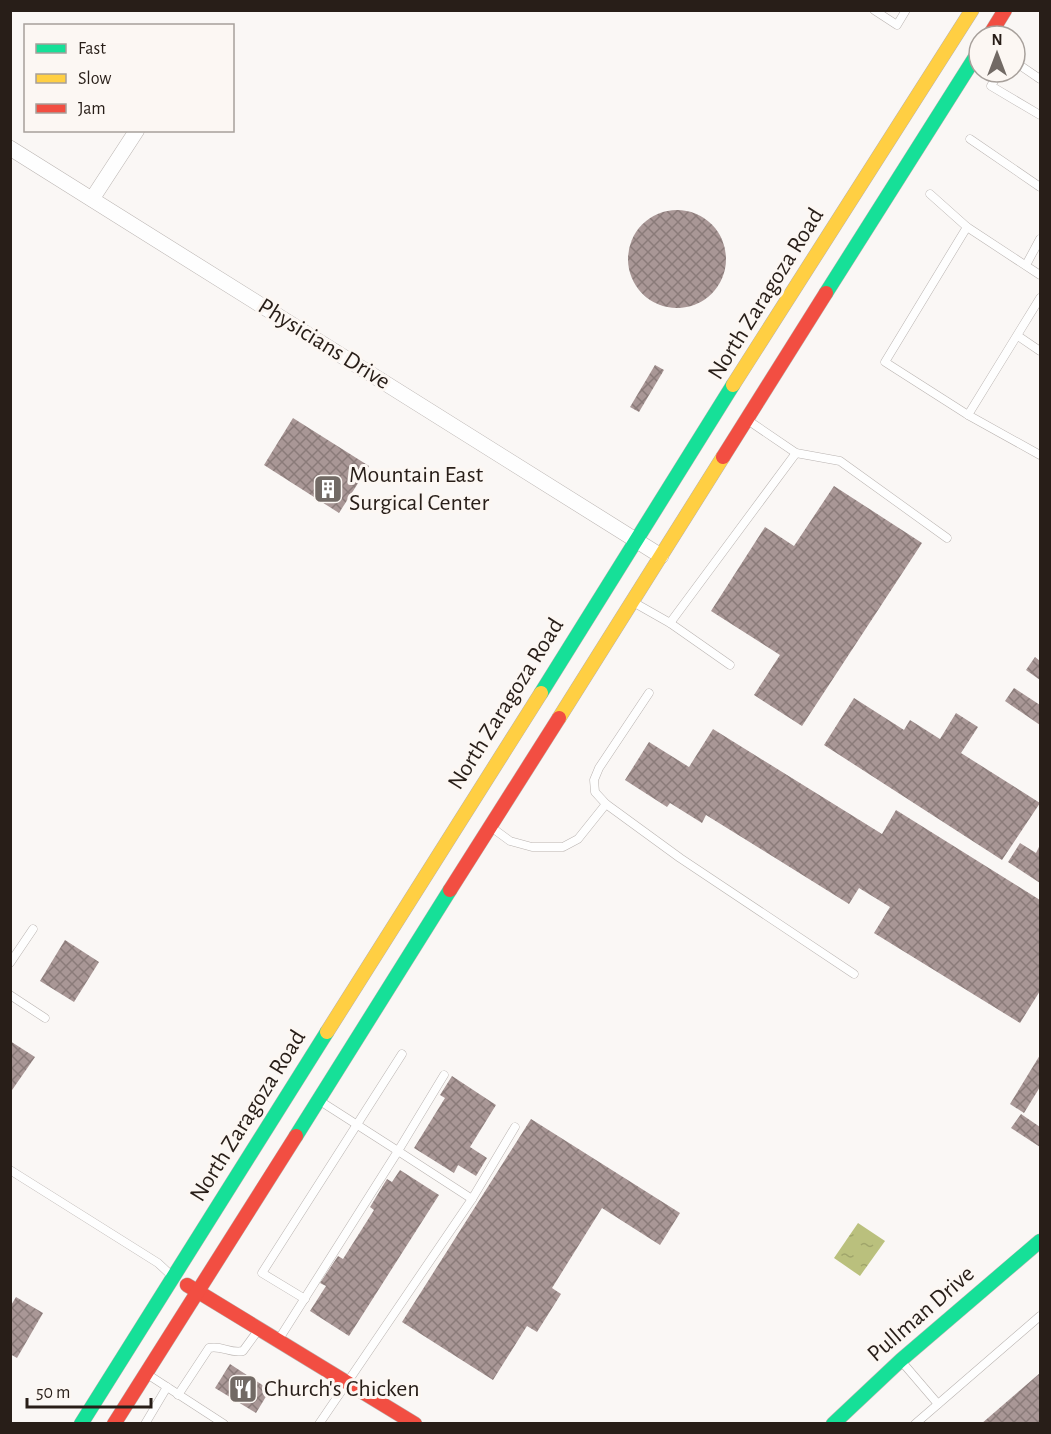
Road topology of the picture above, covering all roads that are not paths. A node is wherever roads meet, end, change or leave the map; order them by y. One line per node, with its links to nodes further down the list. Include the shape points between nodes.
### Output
1 (874, 10): 2 (lane, via 897,25)
2 (906, 10)
3 (972, 10): 22 (main road, North Zaragoza Road)
4 (1005, 10): 5 (main road)
5 (996, 24)
6 (967, 70): 26 (main road)
7 (1027, 70): 8 (lane)
8 (1041, 79)
9 (992, 84): 10 (lane)
10 (1041, 115)
11 (136, 132): 16 (street)
12 (970, 139): 14 (lane)
13 (10, 148): 16 (street, Physicians Drive)
14 (1041, 187)
15 (930, 195): 17 (lane)
16 (92, 200): 30 (street, Physicians Drive)
17 (967, 228): 19 (lane); 25 (lane, via 885,362)
18 (1041, 239): 19 (lane)
19 (1026, 266): 20 (lane)
20 (1041, 275)
21 (1041, 298): 23 (lane)
22 (771, 326): 26 (main road, via 772,348 741,404); 30 (main road, North Zaragoza Road)
23 (1018, 336): 24 (lane); 25 (lane)
24 (1041, 351)
25 (968, 415): 28 (lane)
26 (748, 420): 27 (lane); 31 (main road)
27 (796, 453): 29 (lane, via 840,461); 33 (lane)
28 (1041, 455)
29 (947, 538)
30 (637, 540): 31 (street, Physicians Drive); 38 (main road, North Zaragoza Road)
31 (661, 556): 32 (main road)
32 (632, 602): 33 (lane); 37 (main road)
33 (669, 623): 34 (lane)
34 (730, 665)
35 (649, 693): 36 (lane, via 594,780 595,792)
36 (606, 804): 37 (lane, via 578,839 563,847 510,842); 42 (lane)
37 (490, 826): 40 (main road)
38 (413, 895): 40 (main road, via 415,912 406,938); 54 (main road, North Zaragoza Road)
39 (33, 929): 41 (lane)
40 (407, 957): 47 (main road)
41 (10, 963)
42 (854, 974)
43 (10, 995): 44 (lane)
44 (45, 1018)
45 (402, 1054): 48 (lane)
46 (444, 1075): 50 (lane)
47 (319, 1100): 48 (lane); 55 (main road)
48 (356, 1125): 50 (lane); 56 (lane, via 262,1273)
49 (515, 1127): 52 (lane)
50 (398, 1150): 52 (lane); 56 (lane)
51 (10, 1170): 54 (lane, via 158,1263)
52 (472, 1199): 62 (lane)
53 (1041, 1241): 60 (main road, Pullman Drive)
54 (173, 1277): 55 (main road); 66 (main road, North Zaragoza Road)
55 (197, 1291): 58 (main road); 61 (main road)
56 (305, 1299): 59 (lane)
57 (1041, 1316): 65 (lane)
58 (259, 1329): 59 (main road); 64 (lane, via 243,1351 209,1348)
59 (279, 1340): 62 (main road)
60 (900, 1360): 65 (lane); 72 (main road, Pullman Drive)
61 (146, 1373): 63 (lane); 67 (main road)
62 (346, 1382): 70 (lane); 71 (main road)
63 (167, 1387): 64 (lane); 68 (lane)
64 (178, 1395): 69 (lane)
65 (938, 1404): 73 (lane)
66 (81, 1424)
67 (114, 1424)
68 (144, 1424)
69 (224, 1424)
70 (318, 1424)
71 (414, 1424)
72 (832, 1424)
73 (915, 1424)

